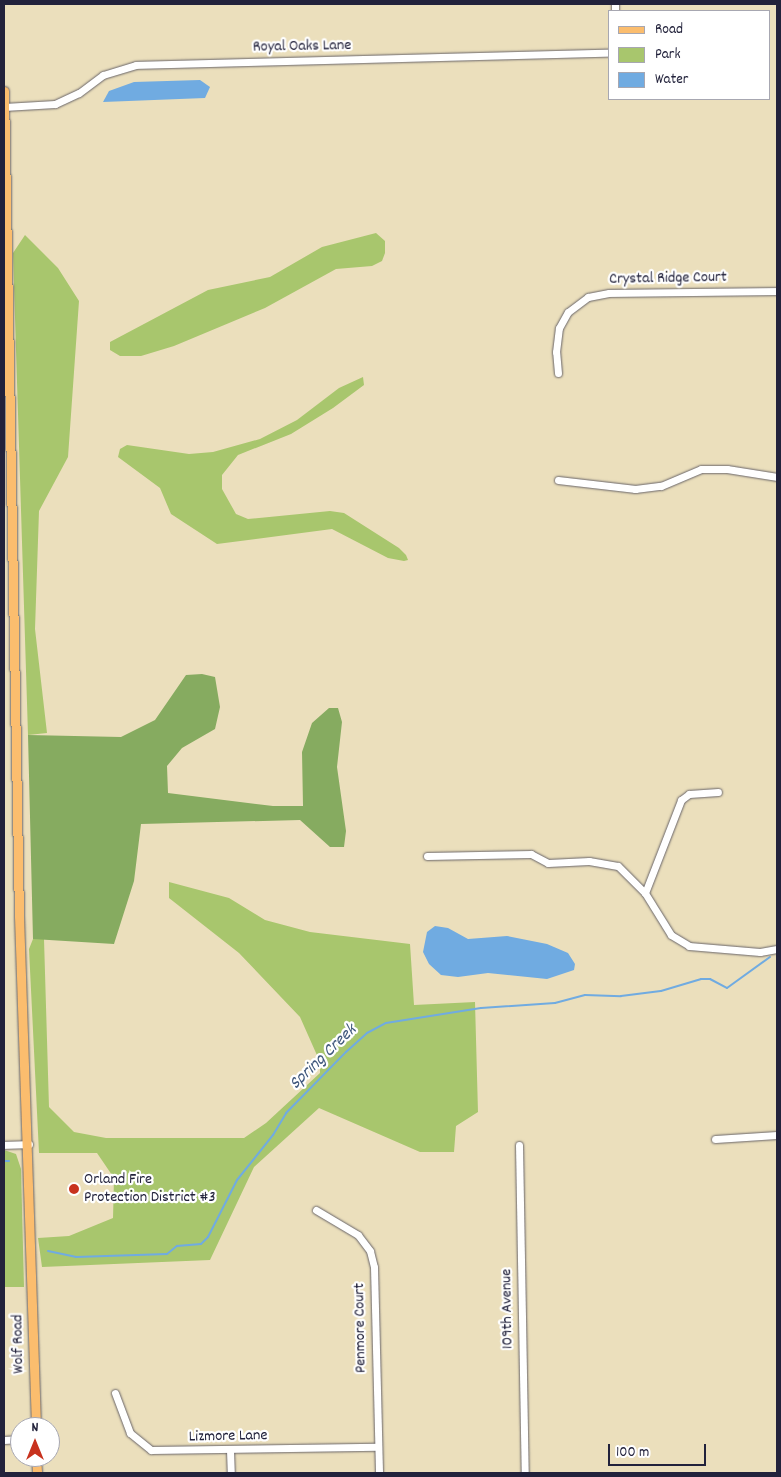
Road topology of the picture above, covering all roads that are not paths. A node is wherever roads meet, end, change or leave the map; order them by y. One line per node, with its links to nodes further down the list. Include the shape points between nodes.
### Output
1 (608, 53): 3 (street, Royal Oaks Lane, via 136,65 108,73 79,93 55,104)
2 (4, 91): 3 (main road, Wolf Road)
3 (4, 107): 14 (main road, Wolf Road, via 20,922)
4 (777, 291): 5 (street, Crystal Ridge Court, via 588,297 568,312 559,328)
5 (558, 373)
6 (777, 477): 7 (street, via 728,469 702,469 661,486 635,489)
7 (558, 480)
8 (718, 792): 10 (street, via 689,794 681,800)
9 (427, 856): 10 (street, via 531,854 548,862 589,861 618,866)
10 (645, 893): 11 (street, via 671,934 689,946 760,952)
11 (777, 949)
12 (777, 1135): 13 (street)
13 (716, 1140)
14 (29, 1144): 16 (street); 19 (main road, Wolf Road)
15 (519, 1144): 24 (street, 109th Avenue)
16 (4, 1145)
17 (316, 1210): 20 (street, Penmore Court, via 358,1235 372,1259)
18 (114, 1393): 21 (street, Lizmore Lane, via 130,1433 151,1450)
19 (36, 1417)
20 (378, 1447): 21 (street, Lizmore Lane); 23 (street, Penmore Court)
21 (230, 1450): 22 (street)
22 (230, 1473)
23 (378, 1473)
24 (525, 1473)

